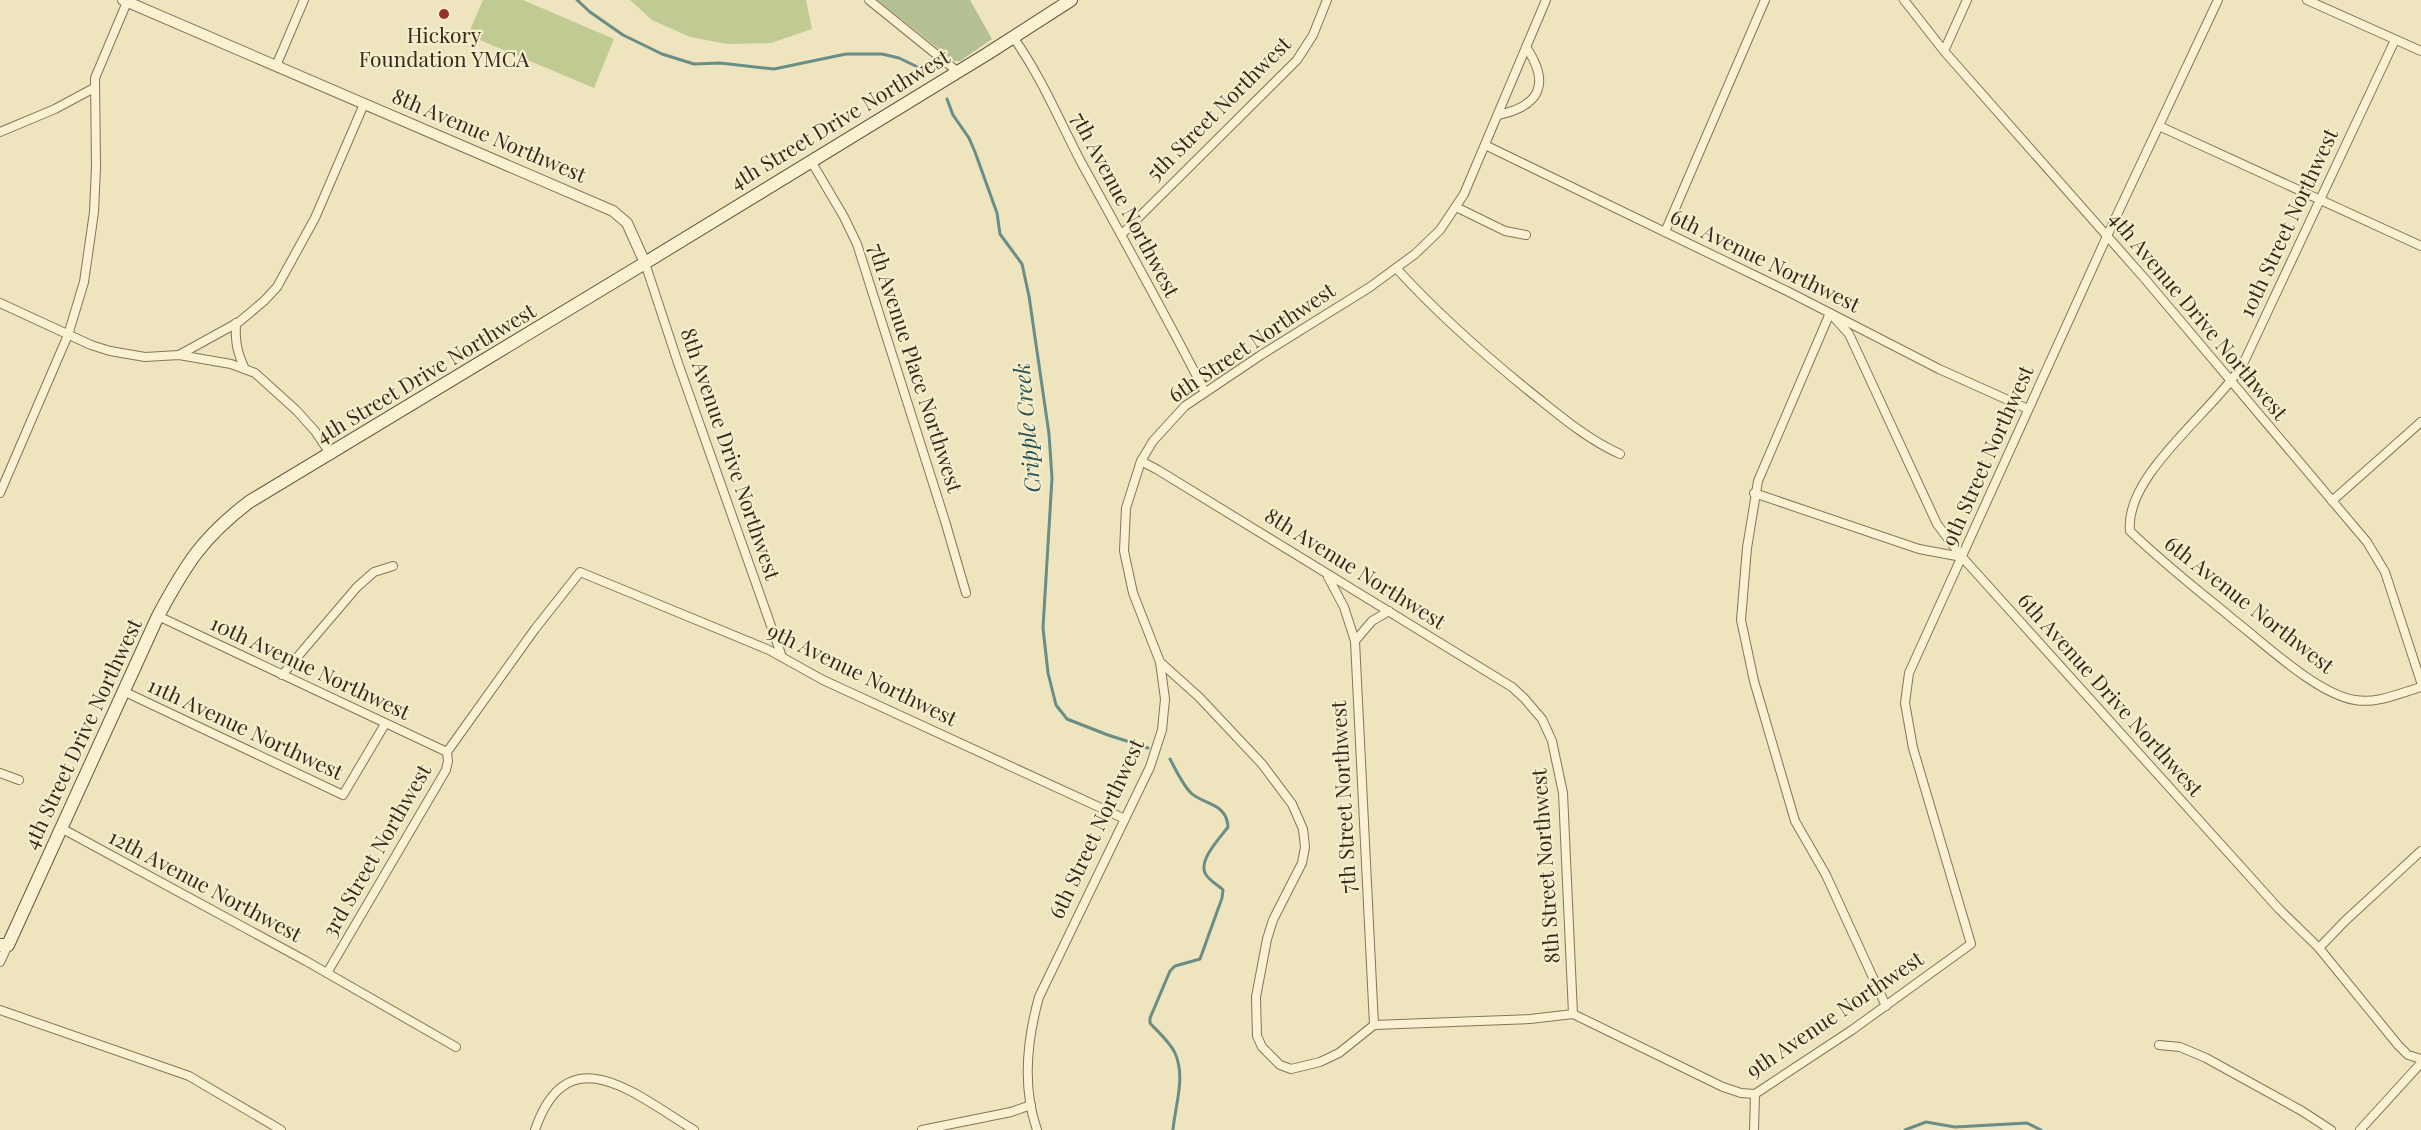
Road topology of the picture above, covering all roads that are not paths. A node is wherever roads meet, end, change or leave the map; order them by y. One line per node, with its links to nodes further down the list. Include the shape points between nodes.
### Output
1 (126, 0): 17 (street, 8th Avenue Northwest); 19 (street)
2 (304, 0): 17 (street)
3 (869, 0): 18 (street)
4 (1071, 0): 12 (main road, 4th Street Drive Northwest)
5 (1327, 0): 29 (street, 5th Street Northwest, via 1313,35 1297,60)
6 (1546, 0): 14 (street, 6th Street Northwest)
7 (1765, 0): 28 (street)
8 (1904, 0): 15 (street, 4th Avenue Drive Northwest)
9 (1967, 0): 15 (street)
10 (2218, 0): 22 (street, 9th Street Northwest)
11 (2307, 0): 13 (street)
12 (1013, 37): 18 (main road, 4th Street Drive Northwest); 29 (street, 7th Avenue Northwest)
13 (2395, 40): 16 (street); 26 (street, 10th Street Northwest)
14 (1526, 47): 21 (street, 6th Street Northwest); 21 (street, via 1540,80 1535,96 1517,111)
15 (1944, 51): 31 (street, 4th Avenue Drive Northwest)
16 (2421, 51)
17 (276, 66): 20 (street, 8th Avenue Northwest)
18 (958, 72): 25 (main road, 4th Street Drive Northwest)
19 (94, 88): 23 (street); 38 (street, via 93,212 84,282)
20 (364, 104): 33 (street, 8th Avenue Northwest, via 613,211 627,223); 37 (street, via 288,270 264,301)
21 (1498, 115): 24 (street, 6th Street Northwest)
22 (2159, 126): 26 (street); 31 (street, 9th Street Northwest)
23 (0, 132)
24 (1485, 146): 27 (street, 6th Street Northwest); 28 (street, 6th Avenue Northwest)
25 (811, 161): 33 (main road, 4th Street Drive Northwest); 56 (street, 7th Avenue Place Northwest, via 857,244)
26 (2320, 199): 32 (street); 41 (street, 10th Street Northwest)
27 (1456, 207): 30 (street, via 1505,231); 34 (street, 6th Street Northwest, via 1428,243)
28 (1665, 232): 36 (street, 6th Avenue Northwest)
29 (1122, 234): 42 (street, 7th Avenue Northwest)
30 (1526, 235)
31 (2107, 237): 41 (street, 4th Avenue Drive Northwest); 43 (street, 9th Street Northwest)
32 (2421, 246)
33 (645, 263): 45 (main road, 4th Street Drive Northwest); 60 (street, 8th Avenue Drive Northwest)
34 (1396, 268): 42 (street, 6th Street Northwest); 46 (street, via 1475,348 1580,432)
35 (0, 303): 38 (street)
36 (1830, 313): 43 (street, 6th Avenue Northwest); 49 (street); 52 (street, 6th Avenue Drive Northwest, via 1849,334 1937,524)
37 (236, 323): 39 (street); 40 (street, via 237,352)
38 (68, 335): 39 (street, via 129,356); 48 (street)
39 (179, 355): 40 (street)
40 (245, 369): 45 (street, via 255,373 296,410)
41 (2232, 382): 50 (street, 4th Avenue Drive Northwest); 51 (street, 10th Street Northwest, via 2153,466 2132,508)
42 (1205, 392): 47 (street, 6th Street Northwest, via 1168,423)
43 (2028, 409): 52 (street, 9th Street Northwest)
44 (2421, 422): 50 (street)
45 (331, 454): 58 (main road, 4th Street Drive Northwest, via 249,502 214,531 182,571)
46 (1620, 454)
47 (1141, 461): 55 (street, 8th Avenue Northwest); 61 (street, 6th Street Northwest, via 1126,508 1124,551 1132,593)
48 (0, 493)
49 (1754, 493): 52 (street, via 1919,549); 79 (street, via 1740,613 1745,646 1796,821 1826,875)
50 (2332, 501): 63 (street, 4th Avenue Drive Northwest, via 2385,572)
51 (2130, 531): 64 (street, 6th Avenue Northwest, via 2283,660 2333,693 2369,702)
52 (1962, 557): 74 (street, 9th Street Northwest, via 1909,673 1905,703 1913,748); 76 (street, 6th Avenue Drive Northwest, via 2279,909)
53 (393, 566): 62 (street, via 374,572 357,587)
54 (580, 572): 60 (street, 9th Avenue Northwest); 68 (street, 3rd Street Northwest)
55 (1326, 574): 57 (street, 8th Avenue Northwest); 59 (street, 7th Street Northwest, via 1344,607)
56 (966, 593)
57 (1389, 611): 59 (street, via 1372,621); 66 (street, 8th Avenue Northwest, via 1512,687)
58 (158, 616): 62 (street, 10th Avenue Northwest); 65 (main road, 4th Street Drive Northwest)
59 (1355, 641): 82 (street, 7th Street Northwest)
60 (782, 657): 71 (street, 9th Avenue Northwest, via 823,680)
61 (1160, 662): 71 (street, 6th Street Northwest, via 1165,699 1162,730 1150,767); 82 (street, via 1262,764 1298,816 1305,838 1302,863 1273,920 1258,978 1255,1024 1262,1047 1280,1065 1292,1069 1339,1053)
62 (282, 675): 67 (street, 10th Avenue Northwest)
63 (2421, 682)
64 (2421, 687)
65 (123, 691): 67 (street, 11th Avenue Northwest, via 344,795); 72 (main road, 4th Street Drive Northwest)
66 (1542, 719): 81 (street, 8th Street Northwest, via 1552,741 1563,793)
67 (385, 724): 68 (street, 10th Avenue Northwest)
68 (447, 752): 78 (street, 3rd Street Northwest, via 446,770)
69 (0, 773): 70 (street)
70 (19, 780)
71 (1125, 819): 87 (street, 6th Street Northwest, via 1039,997 1029,1047)
72 (61, 828): 75 (main road, 4th Street Drive Northwest); 78 (street, 12th Avenue Northwest)
73 (2421, 851): 76 (street)
74 (1971, 944): 79 (street, 9th Avenue Northwest)
75 (4, 945): 77 (street, 4th Street Drive Northwest)
76 (2319, 948): 85 (street, 6th Avenue Drive Northwest, via 2398,1045)
77 (0, 962)
78 (327, 973): 84 (street, 12th Avenue Northwest)
79 (1886, 1006): 86 (street, 9th Avenue Northwest)
80 (0, 1010): 89 (street, via 189,1076)
81 (1573, 1014): 82 (street); 86 (street, 9th Avenue Northwest, via 1723,1088)
82 (1374, 1025)
83 (2159, 1045): 94 (street, via 2180,1047 2206,1058)
84 (456, 1047)
85 (2421, 1061): 95 (street)
86 (1755, 1094): 93 (street)
87 (1031, 1105): 88 (street); 92 (street, 6th Street Northwest)
88 (925, 1129)
89 (280, 1130)
90 (535, 1130): 91 (street, via 544,1105 555,1092 570,1083 595,1078 611,1081)
91 (694, 1130)
92 (1037, 1130)
93 (1754, 1130)
94 (2331, 1130)
95 (2360, 1130)

